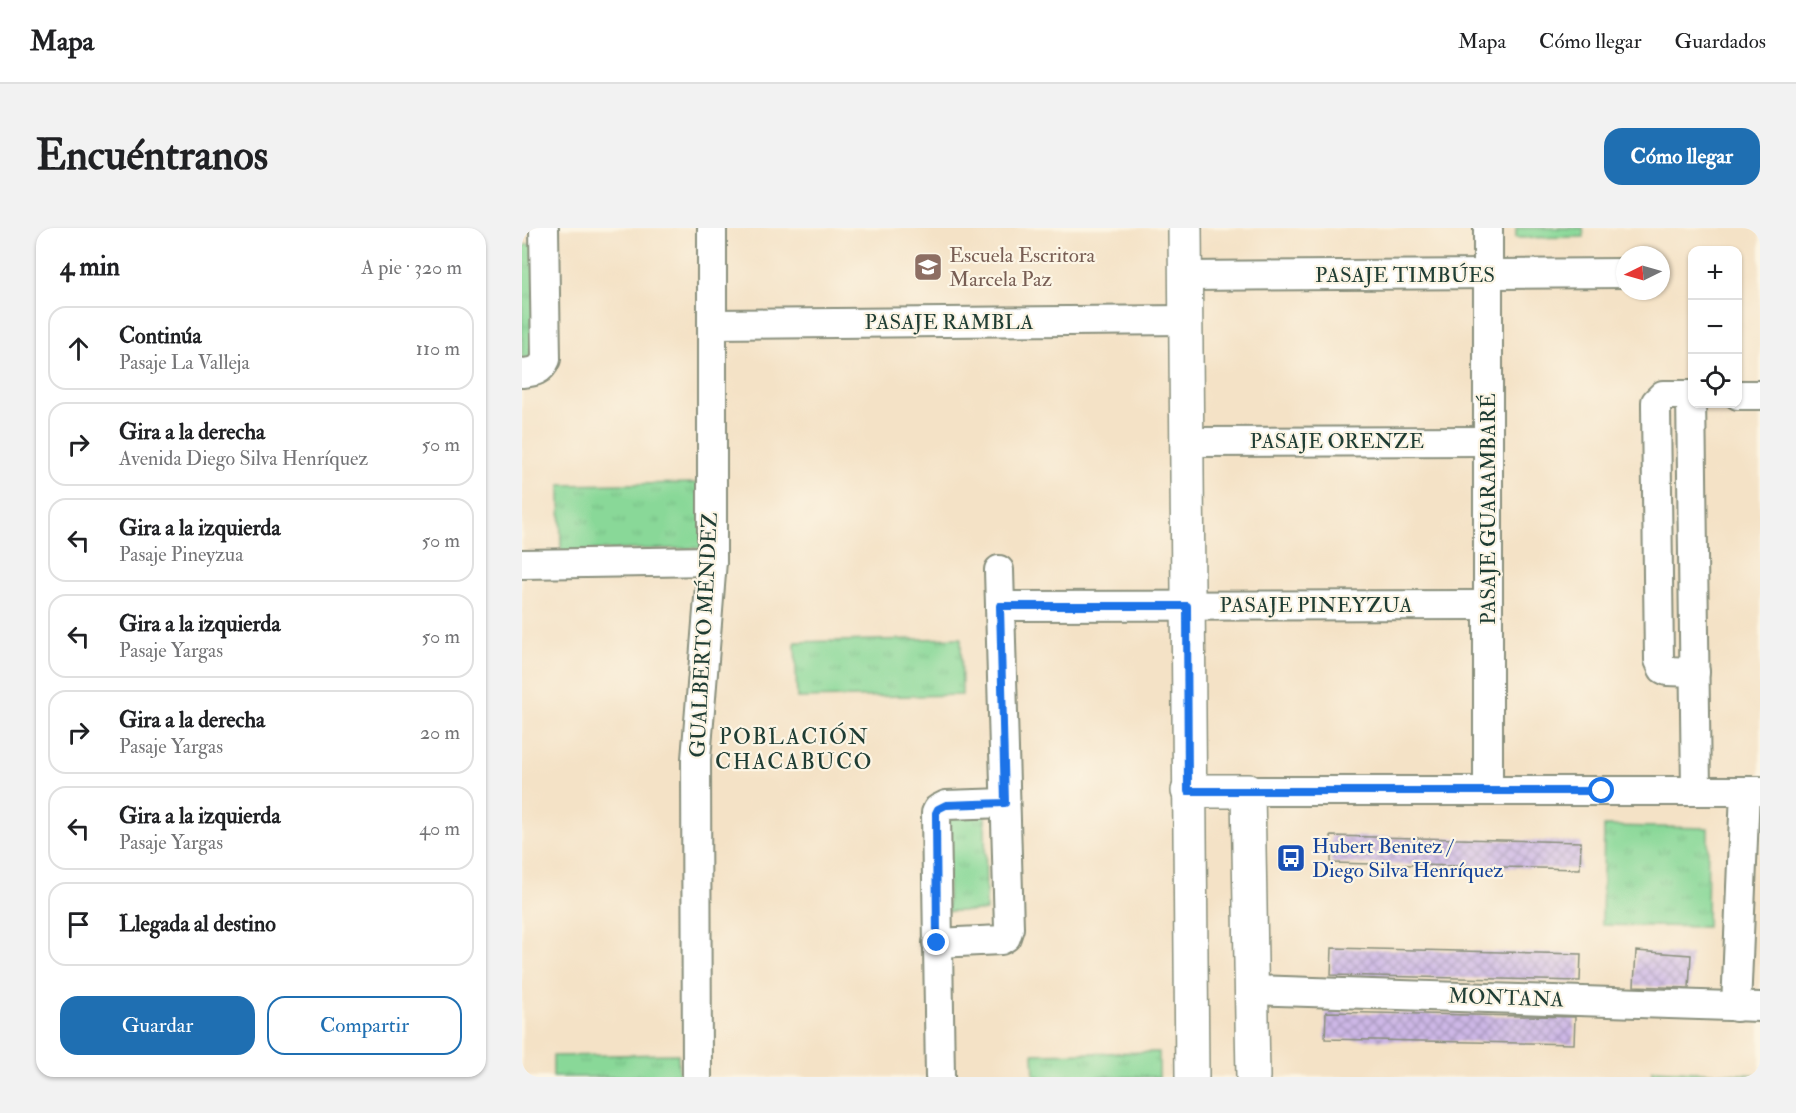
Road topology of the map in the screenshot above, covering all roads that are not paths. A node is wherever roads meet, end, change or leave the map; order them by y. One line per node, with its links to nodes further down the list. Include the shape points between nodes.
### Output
1 (712, 228): 9 (street, GUALBERTO MÉNDEZ)
2 (1185, 228): 7 (street)
3 (1488, 228): 6 (street, PASAJE GUARAMBARÉ)
4 (537, 232): 10 (street, via 546,359 535,372)
5 (1616, 273): 6 (street, PASAJE TIMBÚES)
6 (1488, 274): 7 (street, PASAJE TIMBÚES); 15 (street, PASAJE GUARAMBARÉ)
7 (1186, 276): 8 (street)
8 (1186, 320): 9 (street, PASAJE RAMBLA); 14 (street)
9 (712, 324): 16 (street, GUALBERTO MÉNDEZ)
10 (522, 373)
11 (1688, 395): 26 (street, via 1663,395 1656,402 1659,660 1666,671 1695,672)
12 (1742, 395): 13 (street)
13 (1760, 395)
14 (1186, 441): 15 (street, PASAJE ORENZE); 21 (street)
15 (1488, 441): 19 (street, PASAJE GUARAMBARÉ)
16 (712, 561): 17 (street); 31 (street, GUALBERTO MÉNDEZ, via 696,759)
17 (522, 564)
18 (999, 570): 20 (street)
19 (1488, 605): 21 (street, PASAJE PINEYZUA); 22 (street, PASAJE GUARAMBARÉ)
20 (1000, 606): 21 (street, PASAJE PINEYZUA); 27 (street)
21 (1187, 606): 24 (street)
22 (1488, 790): 25 (street); 26 (street)
23 (1752, 790): 26 (street); 30 (street)
24 (1188, 791): 25 (street); 33 (street)
25 (1248, 791): 29 (street)
26 (1696, 791)
27 (1005, 803): 28 (street, via 946,805 936,813); 28 (street, via 1009,928 1006,937 995,941)
28 (937, 943): 32 (street)
29 (1252, 990): 30 (street, MONTANA); 34 (street)
30 (1748, 1007)
31 (697, 1077)
32 (940, 1077)
33 (1192, 1077)
34 (1252, 1077)

